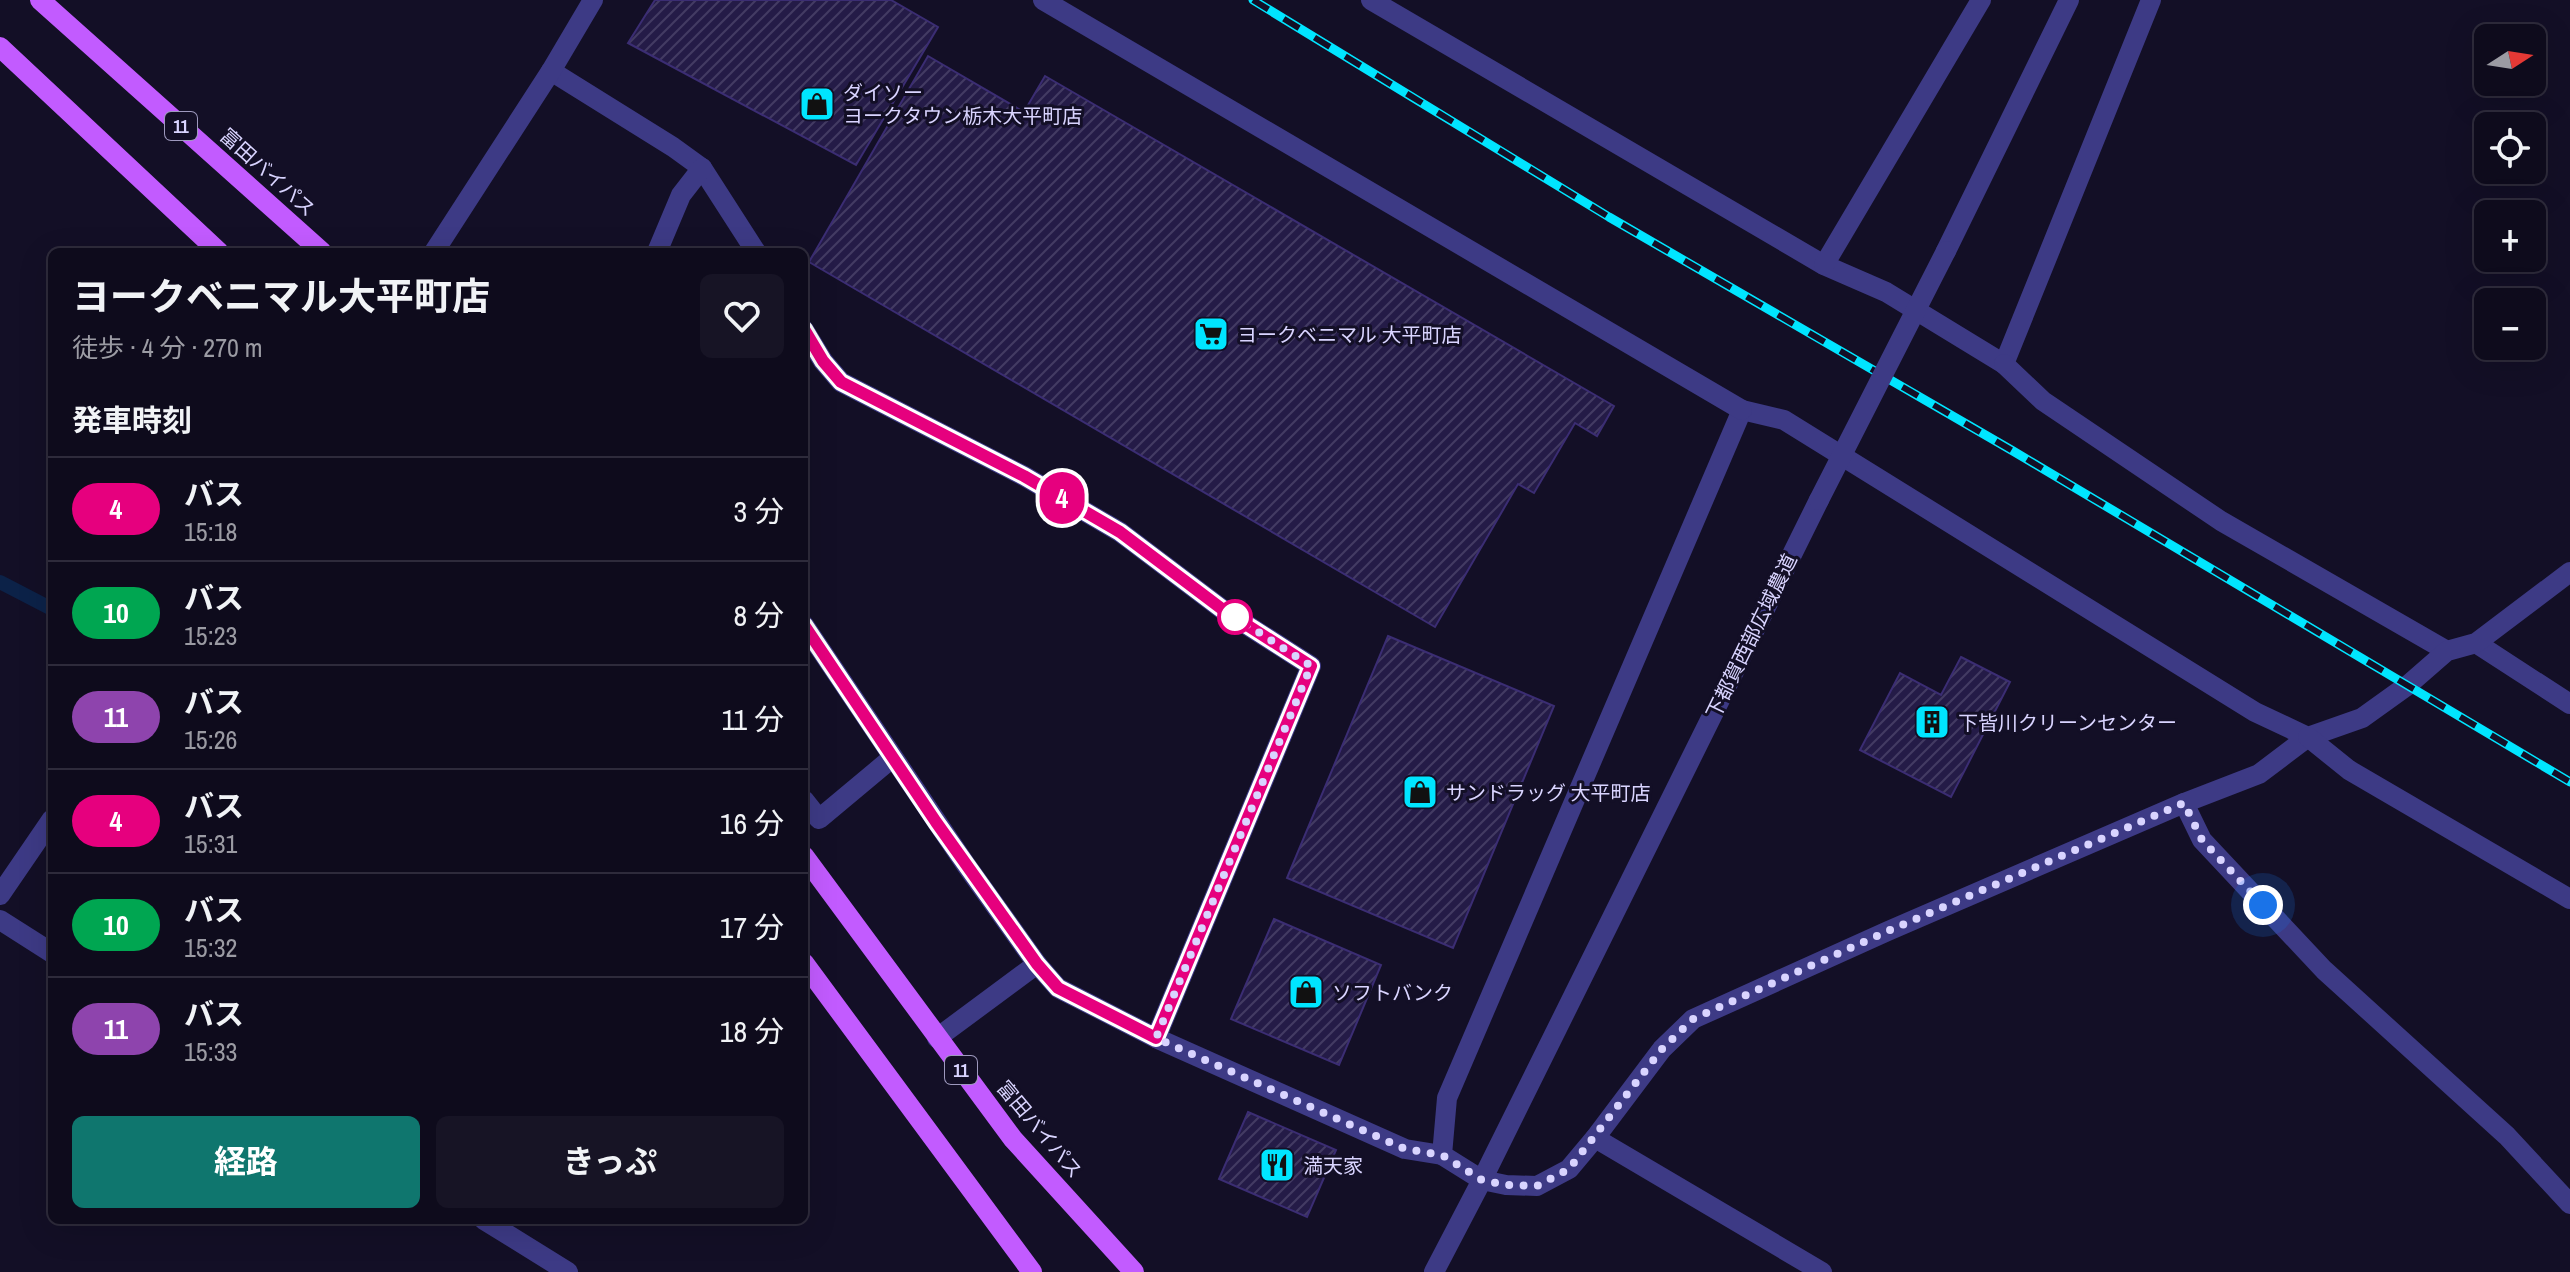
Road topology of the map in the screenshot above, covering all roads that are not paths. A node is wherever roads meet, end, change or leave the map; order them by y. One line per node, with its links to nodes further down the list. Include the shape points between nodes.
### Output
1 (40, 0): 12 (main road, 富田バイパス / 11)
2 (593, 0): 9 (street)
3 (1043, 0): 19 (street)
4 (1371, 0): 16 (street)
5 (1981, 0): 16 (street)
6 (2069, 0): 41 (street, 下都賀西部広域農道, bridge)
7 (2151, 0): 18 (street)
8 (0, 47): 11 (main road)
9 (551, 71): 10 (street); 13 (street)
10 (702, 168): 14 (street, via 681,195); 15 (street)
11 (215, 248)
12 (318, 248)
13 (437, 248)
14 (659, 248)
15 (753, 248)
16 (1824, 265): 18 (street, via 1886,292)
17 (808, 337): 38 (street, via 841,382 1120,532 1222,609 1311,666)
18 (2004, 364): 23 (street, via 2043,401 2221,521)
19 (1742, 410): 25 (street, via 1784,420 2255,712); 40 (street, via 1447,1098)
20 (2570, 572): 22 (street)
21 (808, 631): 26 (street)
22 (2476, 643): 23 (street); 24 (street)
23 (2447, 651): 25 (street, via 2362,718)
24 (2570, 704)
25 (2308, 737): 27 (street, via 2259,774); 32 (street, via 2349,770)
26 (892, 758): 28 (street, via 819,819); 35 (street)
27 (2184, 803): 39 (street, via 1693,1019 1662,1049); 42 (street, via 2202,840 2324,970 2507,1136)
28 (808, 805)
29 (48, 825): 31 (street)
30 (808, 861): 37 (main road, 富田バイパス / 11)
31 (0, 895)
32 (2570, 899)
33 (0, 920): 34 (street)
34 (48, 950)
35 (1037, 964): 37 (street); 38 (street, via 1058,988)
36 (808, 968): 45 (main road)
37 (937, 1038): 46 (main road, 富田バイパス / 11, via 1013,1139)
38 (1156, 1038): 40 (street, via 1405,1149)
39 (1595, 1138): 41 (street, via 1569,1169 1537,1186); 48 (street)
40 (1442, 1155): 41 (street)
41 (1482, 1180): 47 (street, 下都賀西部広域農道)
42 (2570, 1204)
43 (490, 1224): 44 (street)
44 (568, 1272)
45 (1032, 1272)
46 (1134, 1272)
47 (1434, 1272)
48 (1822, 1272)

